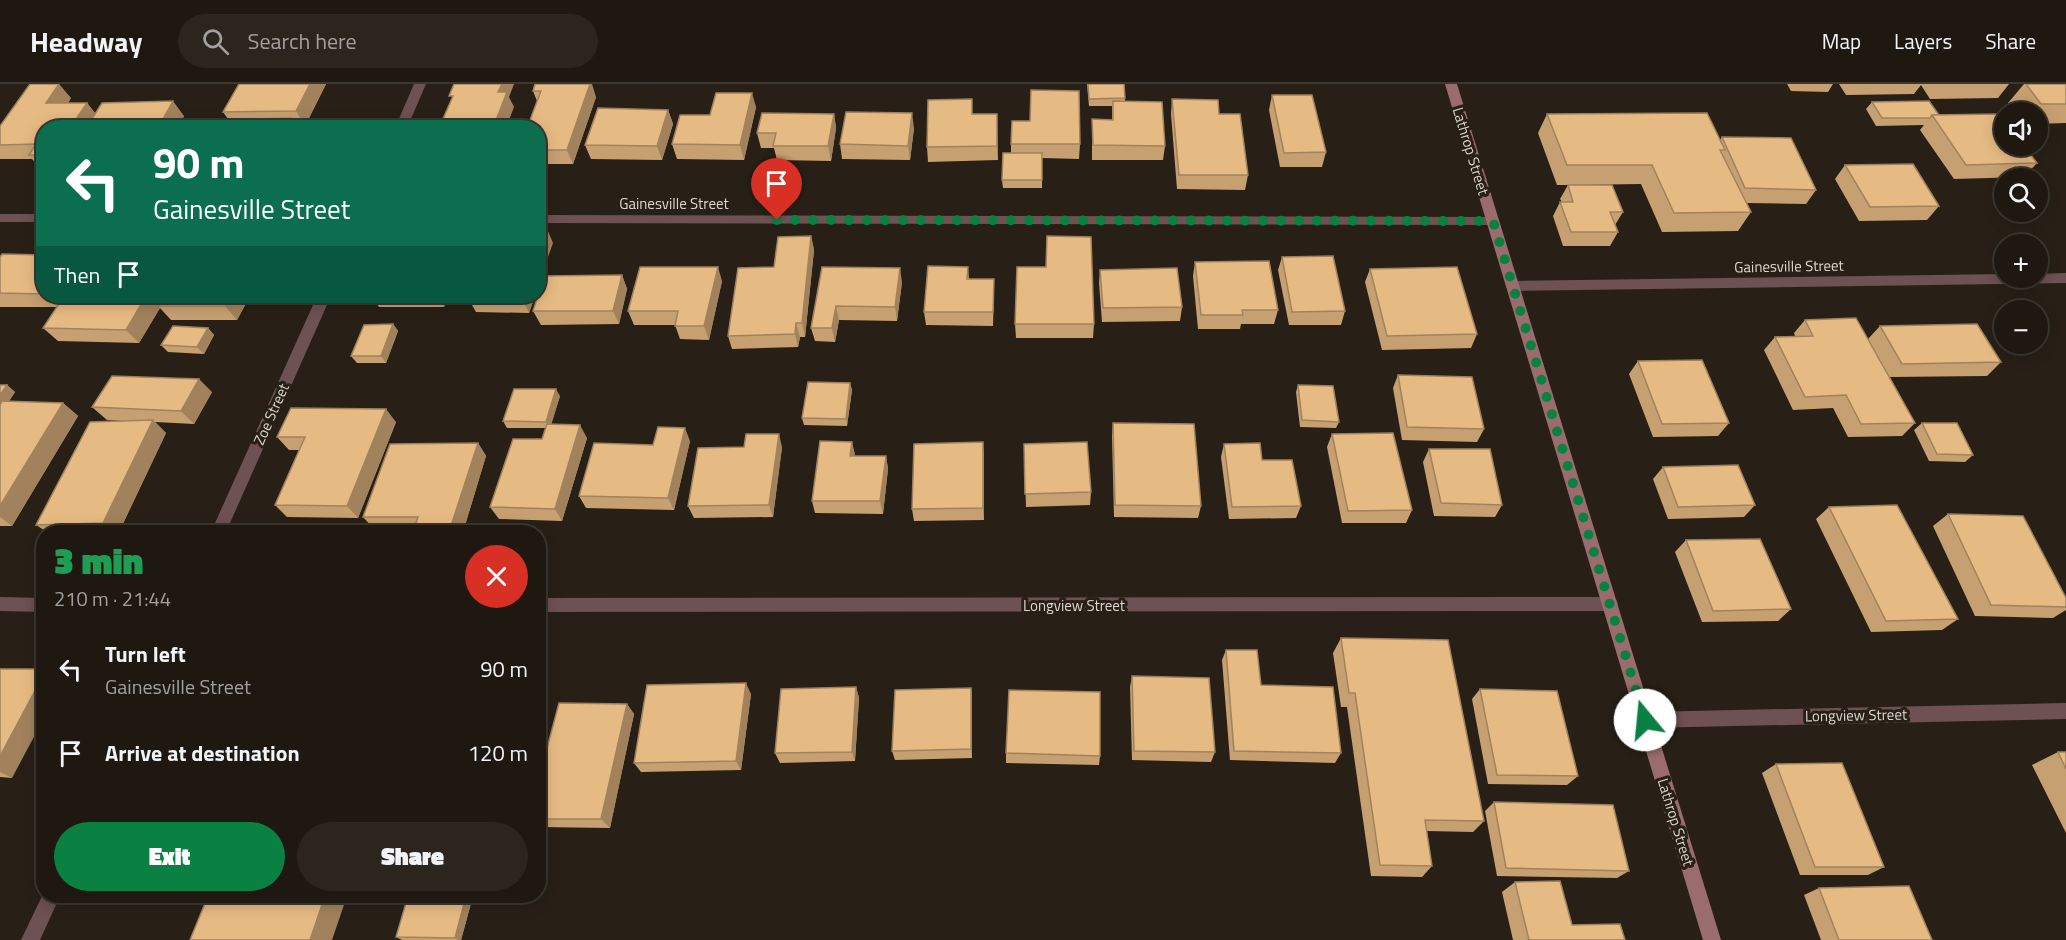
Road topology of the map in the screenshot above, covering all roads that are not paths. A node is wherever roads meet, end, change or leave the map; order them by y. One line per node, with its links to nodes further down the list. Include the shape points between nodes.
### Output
1 (420, 84): 3 (street)
2 (1451, 84): 7 (street, Lathrop Street)
3 (404, 120)
4 (0, 218): 5 (street)
5 (36, 218)
6 (546, 219): 7 (street, Gainesville Street)
7 (1493, 221): 9 (street, Lathrop Street)
8 (2066, 278): 9 (street, Gainesville Street)
9 (1513, 286): 13 (street, Lathrop Street)
10 (321, 303): 11 (street, Zoe Street)
11 (221, 525)
12 (0, 604): 14 (street)
13 (1610, 604): 15 (street, Longview Street); 17 (street, Lathrop Street)
14 (36, 605)
15 (546, 605)
16 (2066, 711): 17 (street, Longview Street)
17 (1645, 720): 20 (street, Lathrop Street)
18 (48, 903): 19 (street)
19 (30, 940)
20 (1712, 940)

